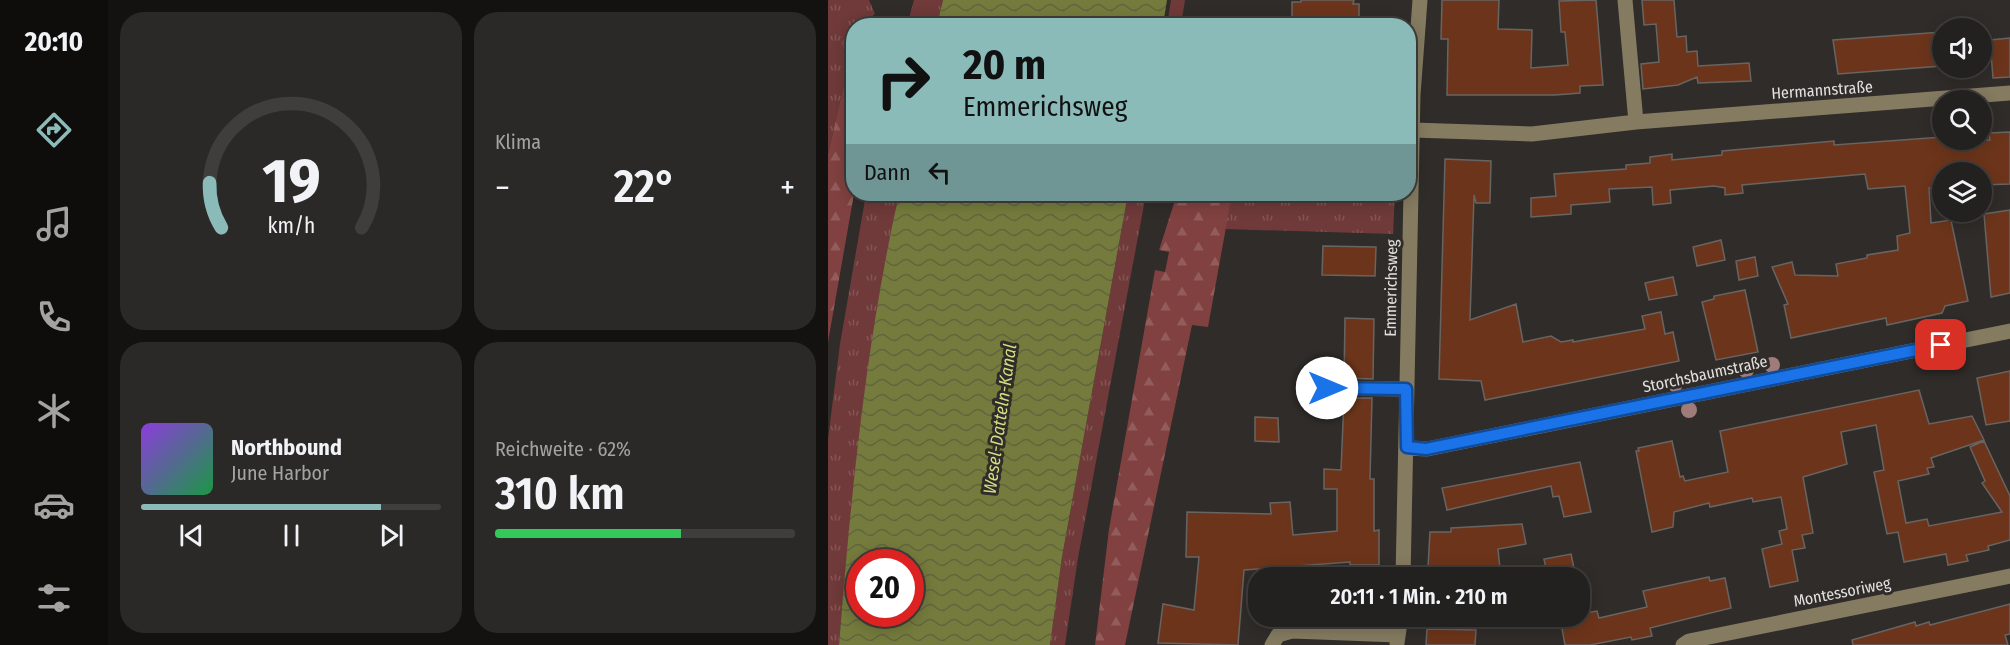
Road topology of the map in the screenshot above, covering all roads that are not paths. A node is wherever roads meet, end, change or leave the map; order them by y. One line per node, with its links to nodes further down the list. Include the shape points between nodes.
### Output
1 (1420, 0): 3 (street, Emmerichsweg)
2 (1625, 0): 5 (street)
3 (1416, 74)
4 (2010, 93): 5 (street, Hermannstraße)
5 (1636, 122): 6 (street, Hermannstraße, via 1532,134)
6 (1416, 130)
7 (1411, 201): 10 (street, Emmerichsweg)
8 (2010, 330): 11 (street, Storchsbaumstraße, via 1448,445)
9 (1327, 388): 10 (street)
10 (1406, 389): 11 (street, Emmerichsweg)
11 (1407, 447): 12 (street, Emmerichsweg)
12 (1403, 567)
13 (2010, 576): 16 (street, Montessoriweg)
14 (1398, 640): 15 (street, via 1292,631 1278,635)
15 (1272, 645)
16 (1683, 645)

